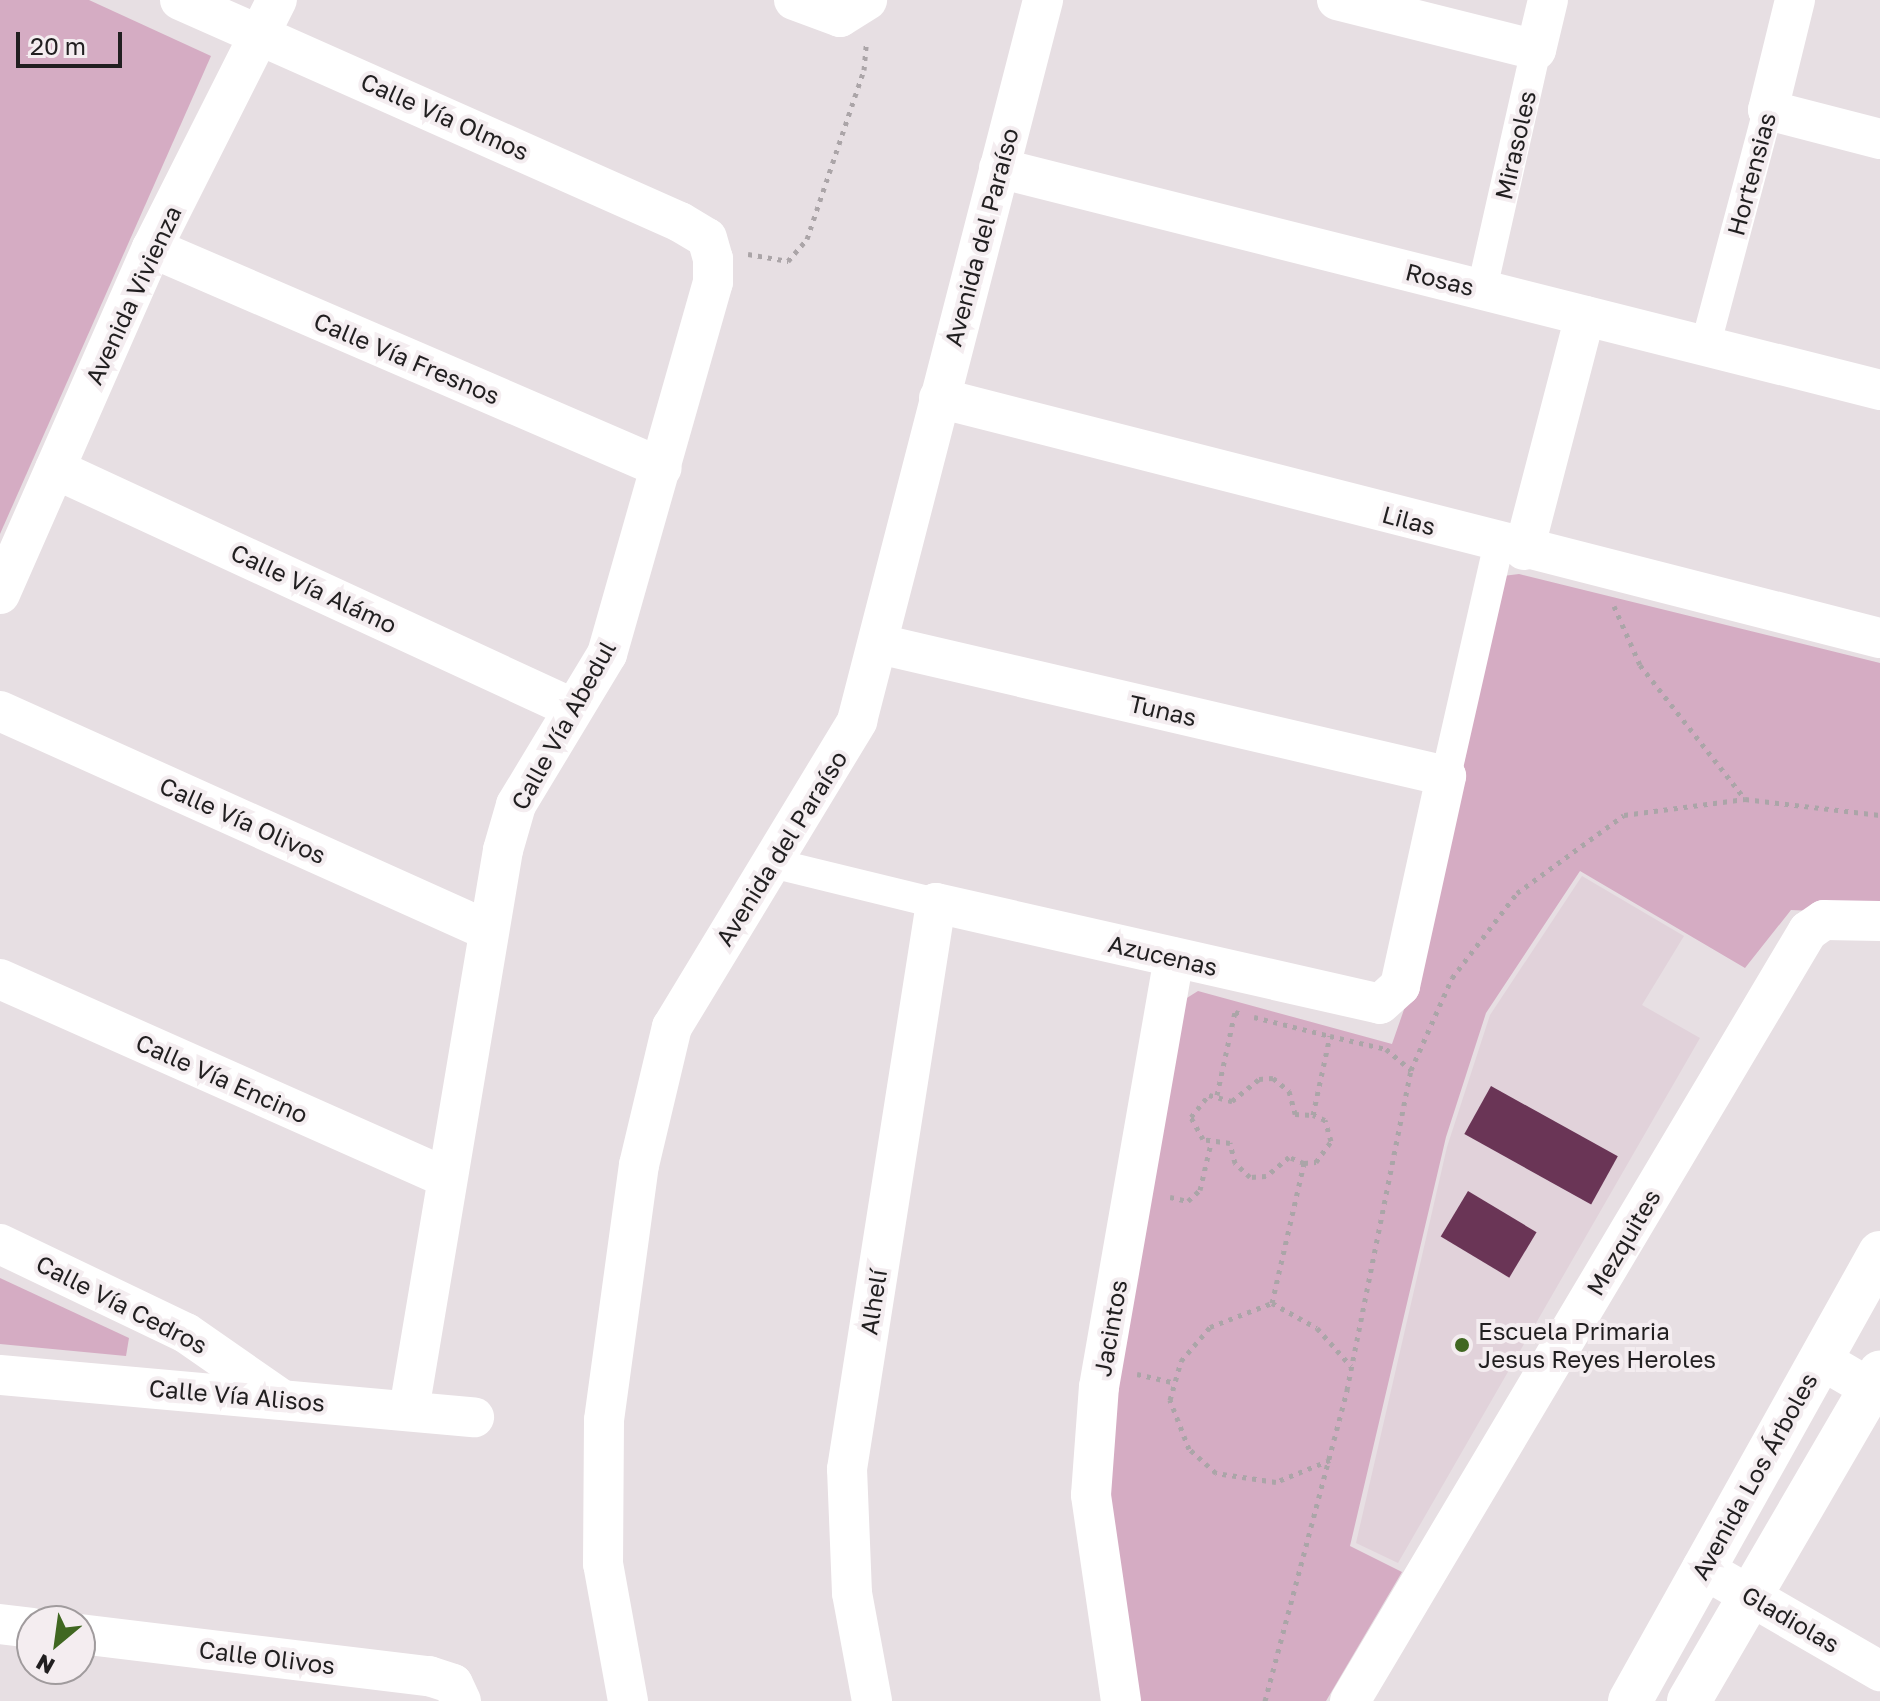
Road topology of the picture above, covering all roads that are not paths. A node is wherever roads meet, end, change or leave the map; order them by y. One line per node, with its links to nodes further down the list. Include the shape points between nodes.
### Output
1 (180, 0): 8 (street, Calle Vía Olmos)
2 (794, 0): 7 (street, via 830,16)
3 (1043, 0): 12 (street, Avenida del Paraíso)
4 (1337, 0): 9 (street)
5 (1548, 0): 9 (street, Mirasoles)
6 (1795, 0): 10 (street, Hortensias)
7 (862, 6)
8 (268, 17): 13 (street, Calle Vía Olmos); 14 (street, Avenida Vivienza)
9 (1536, 50): 15 (street, Mirasoles)
10 (1768, 110): 11 (street); 17 (street, Hortensias)
11 (1880, 139)
12 (999, 168): 15 (street, Rosas); 19 (street, Avenida del Paraíso)
13 (707, 238): 20 (street, Calle Vía Abedul, via 713,282)
14 (152, 248): 20 (street, Calle Vía Fresnos); 21 (street, Avenida Vivienza)
15 (1482, 289): 16 (street, Rosas)
16 (1585, 316): 17 (street, Rosas); 22 (street)
17 (1705, 347): 18 (street, Rosas)
18 (1880, 390)
19 (939, 398): 22 (street, Lilas); 25 (street, Avenida del Paraíso)
20 (662, 468): 26 (street, Calle Vía Abedul, via 607,654)
21 (55, 469): 23 (street, Avenida Vivienza); 26 (street, Calle Vía Alámo)
22 (1512, 546): 24 (street, Lilas); 28 (street)
23 (0, 594)
24 (1880, 638)
25 (879, 644): 28 (street, Tunas); 29 (street, Avenida del Paraíso, via 857,721)
26 (572, 708): 32 (street, Calle Vía Abedul, via 516,805)
27 (0, 711): 32 (street, Calle Vía Olivos)
28 (1446, 776): 33 (street, Azucenas, via 1400,986 1390,1002)
29 (776, 864): 30 (street); 49 (street, Avenida del Paraíso, via 672,1027 639,1165 604,1420 603,1564)
30 (936, 903): 33 (street, Azucenas); 50 (street, Alhelí, via 847,1469 852,1593)
31 (1880, 921): 52 (street, Mezquites, via 1824,920 1808,931)
32 (487, 930): 35 (street, Calle Vía Abedul)
33 (1174, 957): 51 (street, Jacintos, via 1099,1387 1091,1495)
34 (0, 979): 35 (street, Calle Vía Encino)
35 (445, 1177): 42 (street, Calle Vía Abedul)
36 (0, 1244): 41 (street, Calle Vía Cedros, via 186,1333)
37 (1880, 1253): 38 (street, Avenida Los Árboles)
38 (1820, 1359): 40 (street); 44 (street, Avenida Los Árboles)
39 (0, 1375): 41 (street, Calle Vía Alisos)
40 (1877, 1385): 45 (street, Avenida Los Árboles)
41 (281, 1399): 42 (street, Calle Vía Alisos)
42 (409, 1410): 43 (street, Calle Vía Alisos)
43 (474, 1417)
44 (1702, 1568): 45 (street, Gladiolas); 53 (street, Avenida Los Árboles)
45 (1747, 1592): 47 (street, Gladiolas); 54 (street, Avenida Los Árboles)
46 (96, 1637): 48 (street, Calle Olivos)
47 (1880, 1671)
48 (457, 1693)
49 (628, 1701)
50 (872, 1701)
51 (1121, 1701)
52 (1350, 1701)
53 (1630, 1701)
54 (1689, 1701)

